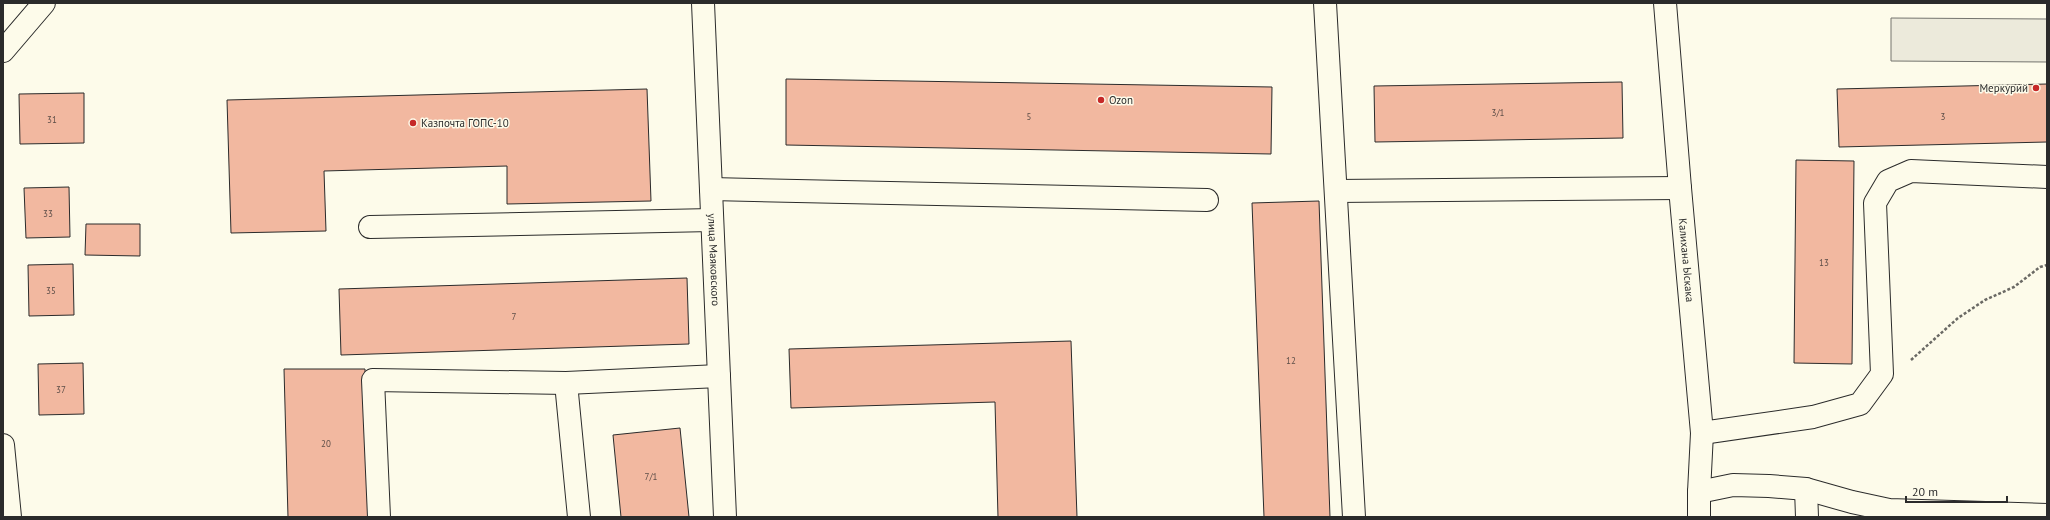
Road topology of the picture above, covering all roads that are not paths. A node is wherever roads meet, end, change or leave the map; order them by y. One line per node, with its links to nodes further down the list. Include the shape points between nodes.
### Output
1 (44, 3): 5 (street)
2 (703, 3): 8 (street, улица Маяковского)
3 (1325, 3): 9 (street)
4 (1665, 3): 7 (street, Калихана Ыскака)
5 (3, 51)
6 (2047, 177): 15 (street, via 1911,171 1888,181 1875,203 1882,374 1860,404 1813,417)
7 (1680, 188): 9 (street); 15 (street, Калихана Ыскака)
8 (711, 189): 10 (street); 11 (street, улица Маяковского)
9 (1336, 191): 24 (street)
10 (1207, 200)
11 (712, 220): 12 (street); 13 (street, улица Маяковского)
12 (370, 227)
13 (719, 376): 14 (street); 23 (street, улица Маяковского)
14 (566, 383): 21 (street, via 373,380); 22 (street)
15 (1702, 433): 18 (street, Калихана Ыскака)
16 (3, 445): 20 (street)
17 (1806, 489): 18 (street, via 1733,485); 19 (street, via 1890,510); 26 (street)
18 (1699, 492): 25 (street, Калихана Ыскака)
19 (2047, 515)
20 (10, 517)
21 (379, 517)
22 (579, 517)
23 (725, 517)
24 (1354, 517)
25 (1699, 517)
26 (1807, 517)

